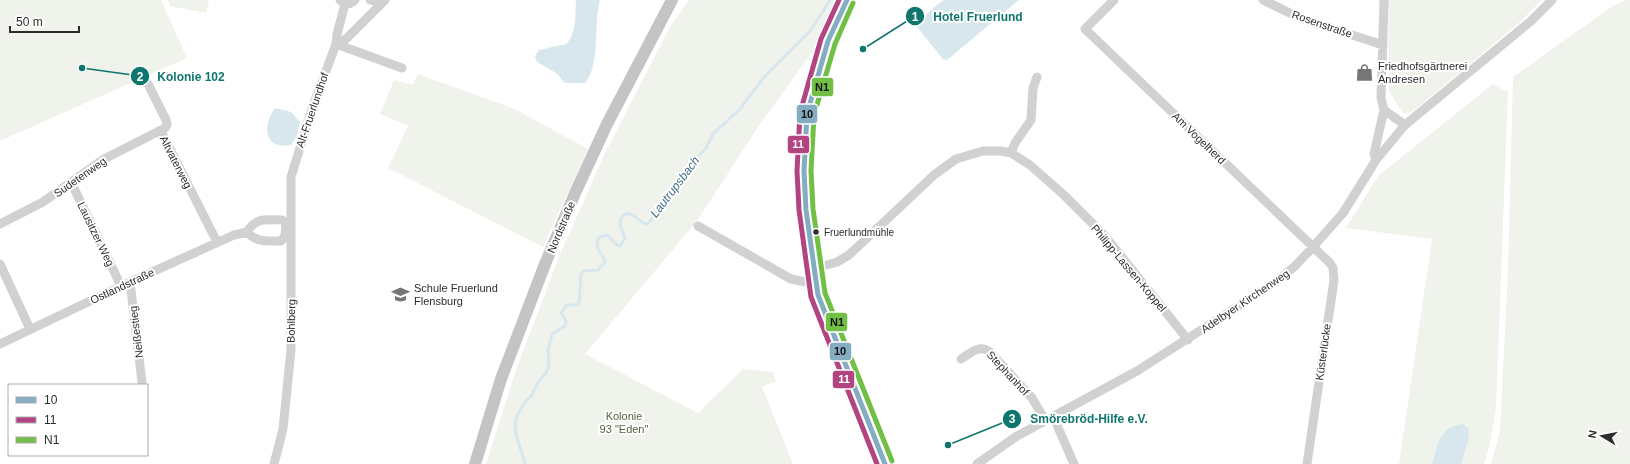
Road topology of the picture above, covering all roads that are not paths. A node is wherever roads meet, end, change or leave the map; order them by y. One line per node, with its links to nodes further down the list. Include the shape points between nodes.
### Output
1 (355, 0): 10 (street, Alt-Fruerlundhof, via 352,3)
2 (370, 0): 9 (street)
3 (672, 0): 42 (main road, Nordstraße, via 607,124 542,271 501,379)
4 (847, 0): 30 (street, via 828,41 807,114 804,171)
5 (1114, 0): 28 (street, Am Vogelherd, via 1086,29)
6 (1263, 0): 12 (street, Rosenstraße, via 1300,18)
7 (1384, 0): 12 (street)
8 (1552, 0): 17 (street, Adelbyer Kirchenweg, via 1532,21)
9 (384, 1): 11 (street, via 346,39)
10 (343, 2): 11 (street, Alt-Fruerlundhof)
11 (336, 44): 13 (street); 21 (street, Alt-Fruerlundhof)
12 (1384, 44): 16 (street, via 1381,98)
13 (402, 68)
14 (1037, 77): 19 (street, via 1033,88 1031,120)
15 (148, 84): 18 (street, Altvaterweg, via 166,120 165,128)
16 (1384, 110): 17 (street); 20 (street, via 1374,154)
17 (1405, 125): 20 (street, Adelbyer Kirchenweg)
18 (160, 131): 22 (street, Sudetenweg, via 104,159); 27 (street, Altvaterweg)
19 (1011, 153): 30 (street, Philipp-Lassen-Koppel, via 983,151 956,159 934,175 849,255 838,262); 35 (street, Philipp-Lassen-Koppel, via 1030,165 1105,236)
20 (1376, 160): 28 (street, Adelbyer Kirchenweg, via 1343,213)
21 (291, 177): 25 (street, Bohlberg)
22 (71, 182): 23 (street, Sudetenweg, via 43,202); 33 (street, Lausitzer Weg)
23 (0, 224)
24 (698, 226): 31 (street, via 791,279)
25 (288, 230): 26 (street, via 281,241 260,242); 26 (street, Ostlandstraße, via 282,220 258,220); 41 (street, Bohlberg, via 291,349 283,428)
26 (247, 232): 27 (street, Ostlandstraße)
27 (217, 242): 32 (street, Ostlandstraße)
28 (1313, 247): 35 (street, Adelbyer Kirchenweg, via 1276,282); 46 (street, Küsterlücke, via 1330,263 1334,280)
29 (0, 264): 34 (street)
30 (813, 269): 31 (street)
31 (815, 281): 43 (street, via 824,311)
32 (130, 282): 33 (street, Ostlandstraße); 38 (street, Neißestieg)
33 (121, 286): 34 (street, Ostlandstraße)
34 (30, 329): 36 (street, Ostlandstraße)
35 (1188, 340): 39 (street, Adelbyer Kirchenweg)
36 (0, 344)
37 (961, 359): 40 (street, Stephanhof, via 978,348 990,352 1032,398)
38 (142, 382)
39 (1053, 416): 40 (street, Adelbyer Kirchenweg); 45 (street)
40 (1045, 420): 44 (street, Adelbyer Kirchenweg)
41 (274, 464)
42 (475, 464)
43 (885, 464)
44 (977, 464)
45 (1074, 464)
46 (1307, 464)

